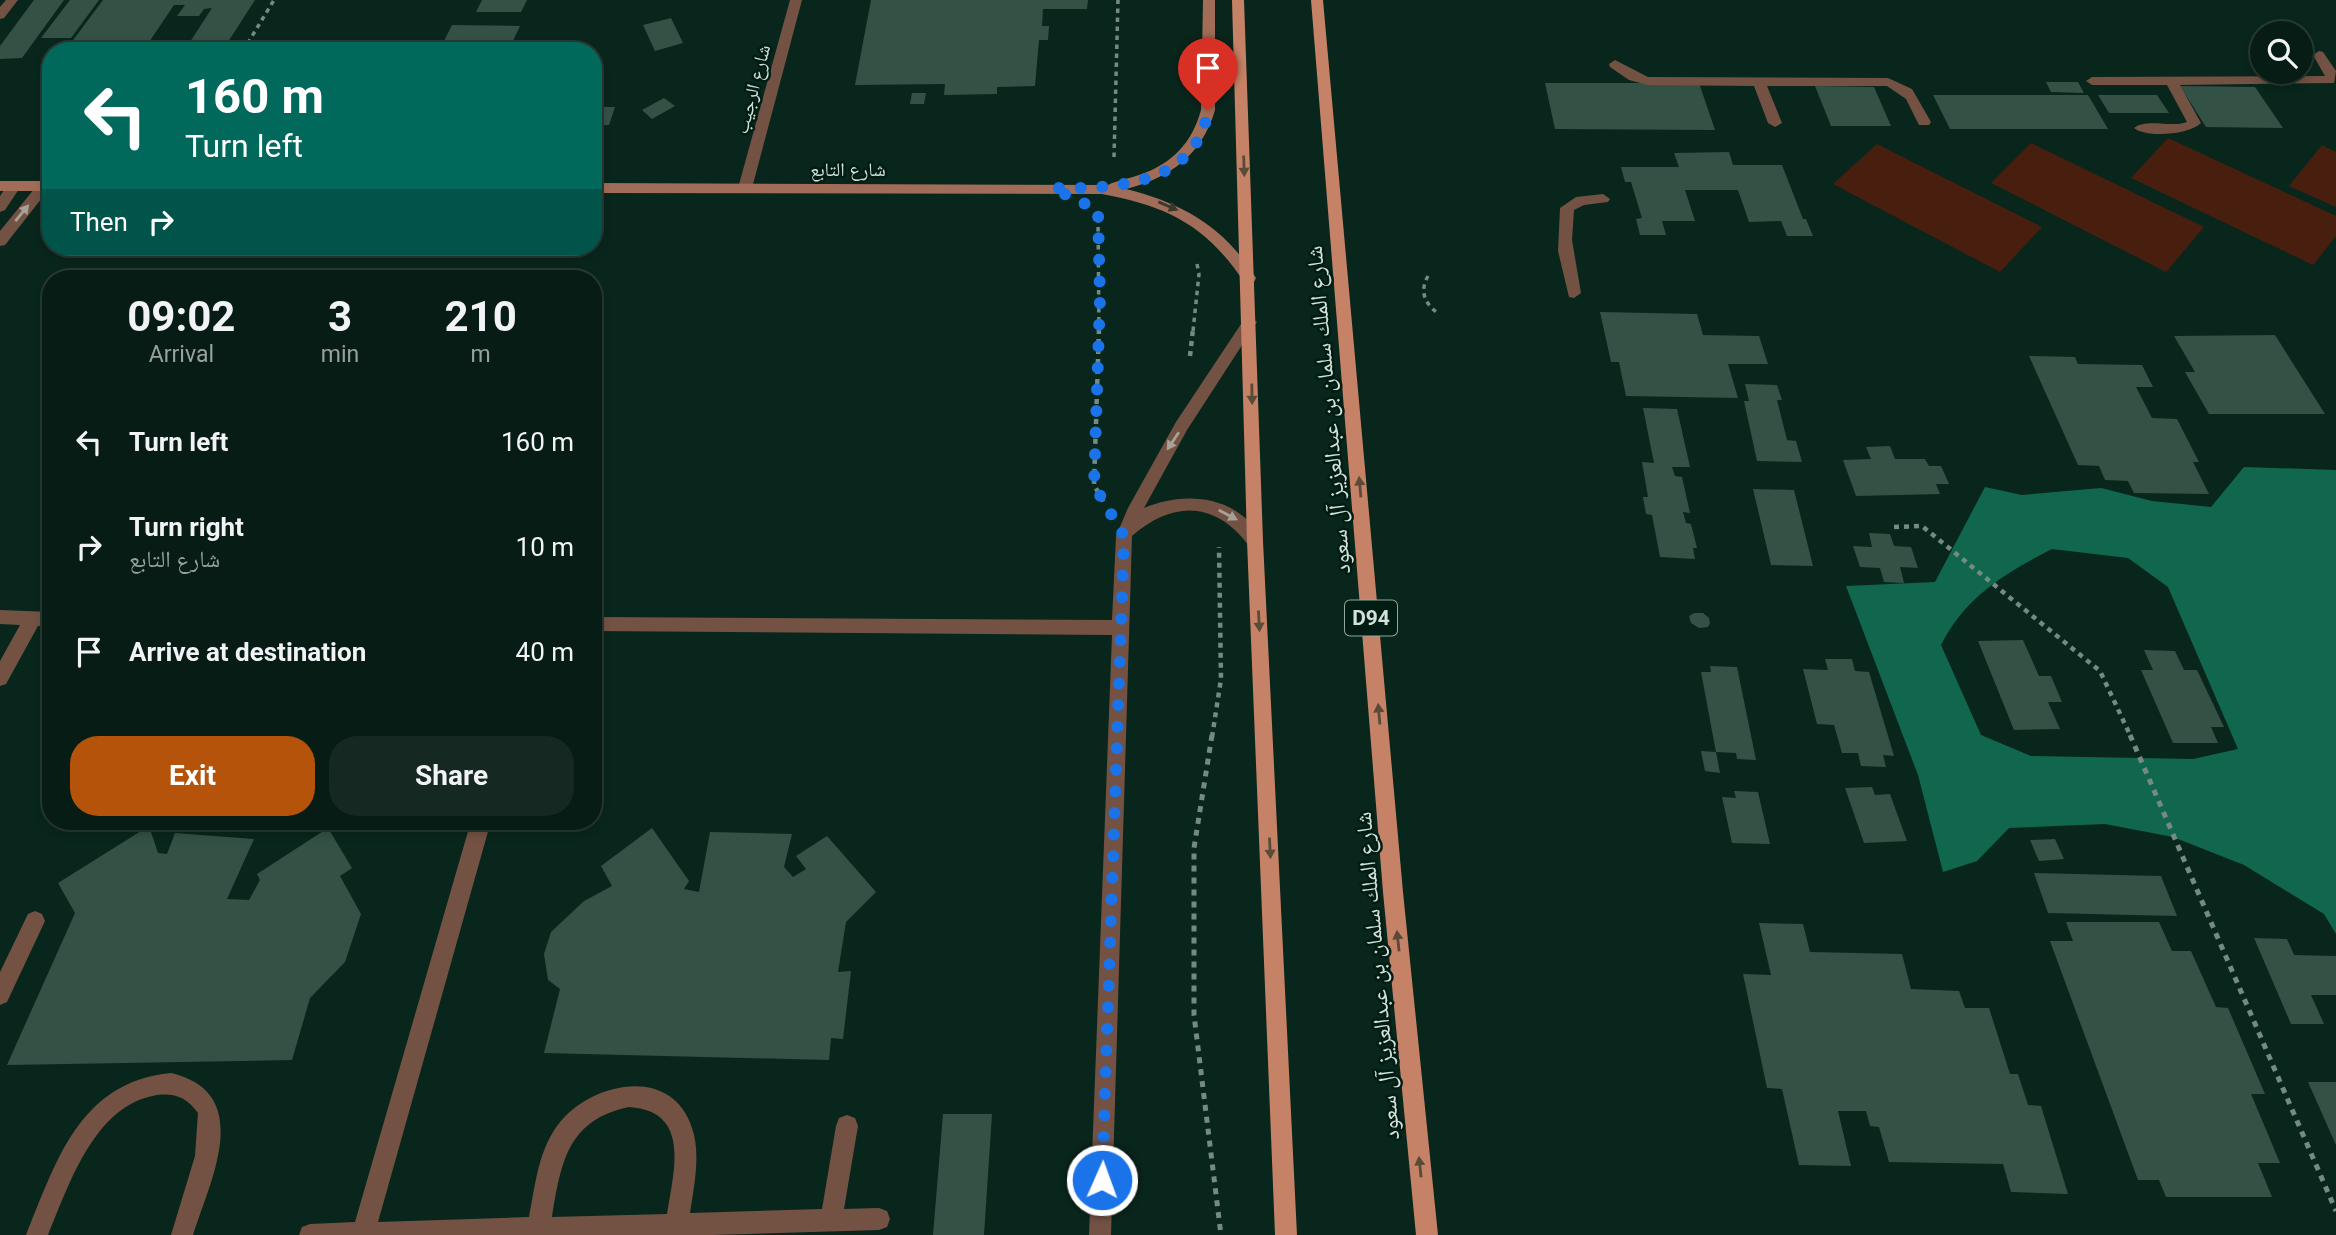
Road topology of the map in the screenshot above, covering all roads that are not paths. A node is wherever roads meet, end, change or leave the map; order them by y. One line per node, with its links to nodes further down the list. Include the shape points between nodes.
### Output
1 (12, 0): 6 (street)
2 (796, 0): 18 (street, شارع الرجيب)
3 (1209, 0): 19 (street, شارع التابع, via 1205,128 1179,161 1157,174)
4 (1238, 0): 24 (main road, one-way to 24)
5 (1317, 0): 48 (main road, شارع الملك سلمان بن عبدالعزيز آل سعود / D94, one-way to 5)
6 (0, 15)
7 (2319, 55): 11 (street, via 2332,75 2329,80)
8 (1615, 64): 9 (street, via 1648,81)
9 (1759, 81): 12 (street, via 1888,82 1913,97); 13 (street)
10 (2092, 81): 11 (street)
11 (2171, 81): 14 (street, via 2194,123 2180,128)
12 (1924, 122)
13 (1775, 123)
14 (2141, 128)
15 (7, 186): 16 (street); 22 (street)
16 (42, 186)
17 (602, 187): 18 (street, شارع التابع)
18 (745, 188): 19 (street, شارع التابع)
19 (1102, 189): 24 (street, شارع التابع, one-way to 24, via 1155,200 1193,217 1216,234)
20 (42, 193): 23 (street, one-way to 20)
21 (1603, 199): 25 (street, via 1581,200 1567,208 1566,255)
22 (0, 207)
23 (0, 241)
24 (1249, 278): 26 (main road)
25 (1574, 293)
26 (1250, 322): 27 (street, one-way to 27, via 1161,459); 28 (main road, one-way to 28)
27 (1124, 536): 28 (street, one-way to 28, via 1148,514 1182,504 1212,507 1238,520); 32 (street)
28 (1255, 541): 47 (main road, one-way to 47)
29 (0, 617): 30 (street)
30 (42, 619): 33 (street)
31 (602, 624): 32 (street)
32 (1121, 628): 46 (street)
33 (0, 678)
34 (478, 830): 42 (street)
35 (35, 921): 36 (street)
36 (0, 995)
37 (847, 1126): 39 (street)
38 (879, 1219): 39 (street)
39 (831, 1221): 40 (street)
40 (677, 1224): 41 (street); 41 (street, via 685,1148 678,1119 659,1101 632,1094 602,1102 575,1121 556,1149)
41 (538, 1228): 42 (street)
42 (363, 1234): 45 (street)
43 (37, 1235): 44 (street, via 81,1137 106,1110 136,1090 167,1083 193,1089 208,1109 210,1136)
44 (182, 1235)
45 (310, 1235)
46 (1100, 1235)
47 (1286, 1235)
48 (1427, 1235)

